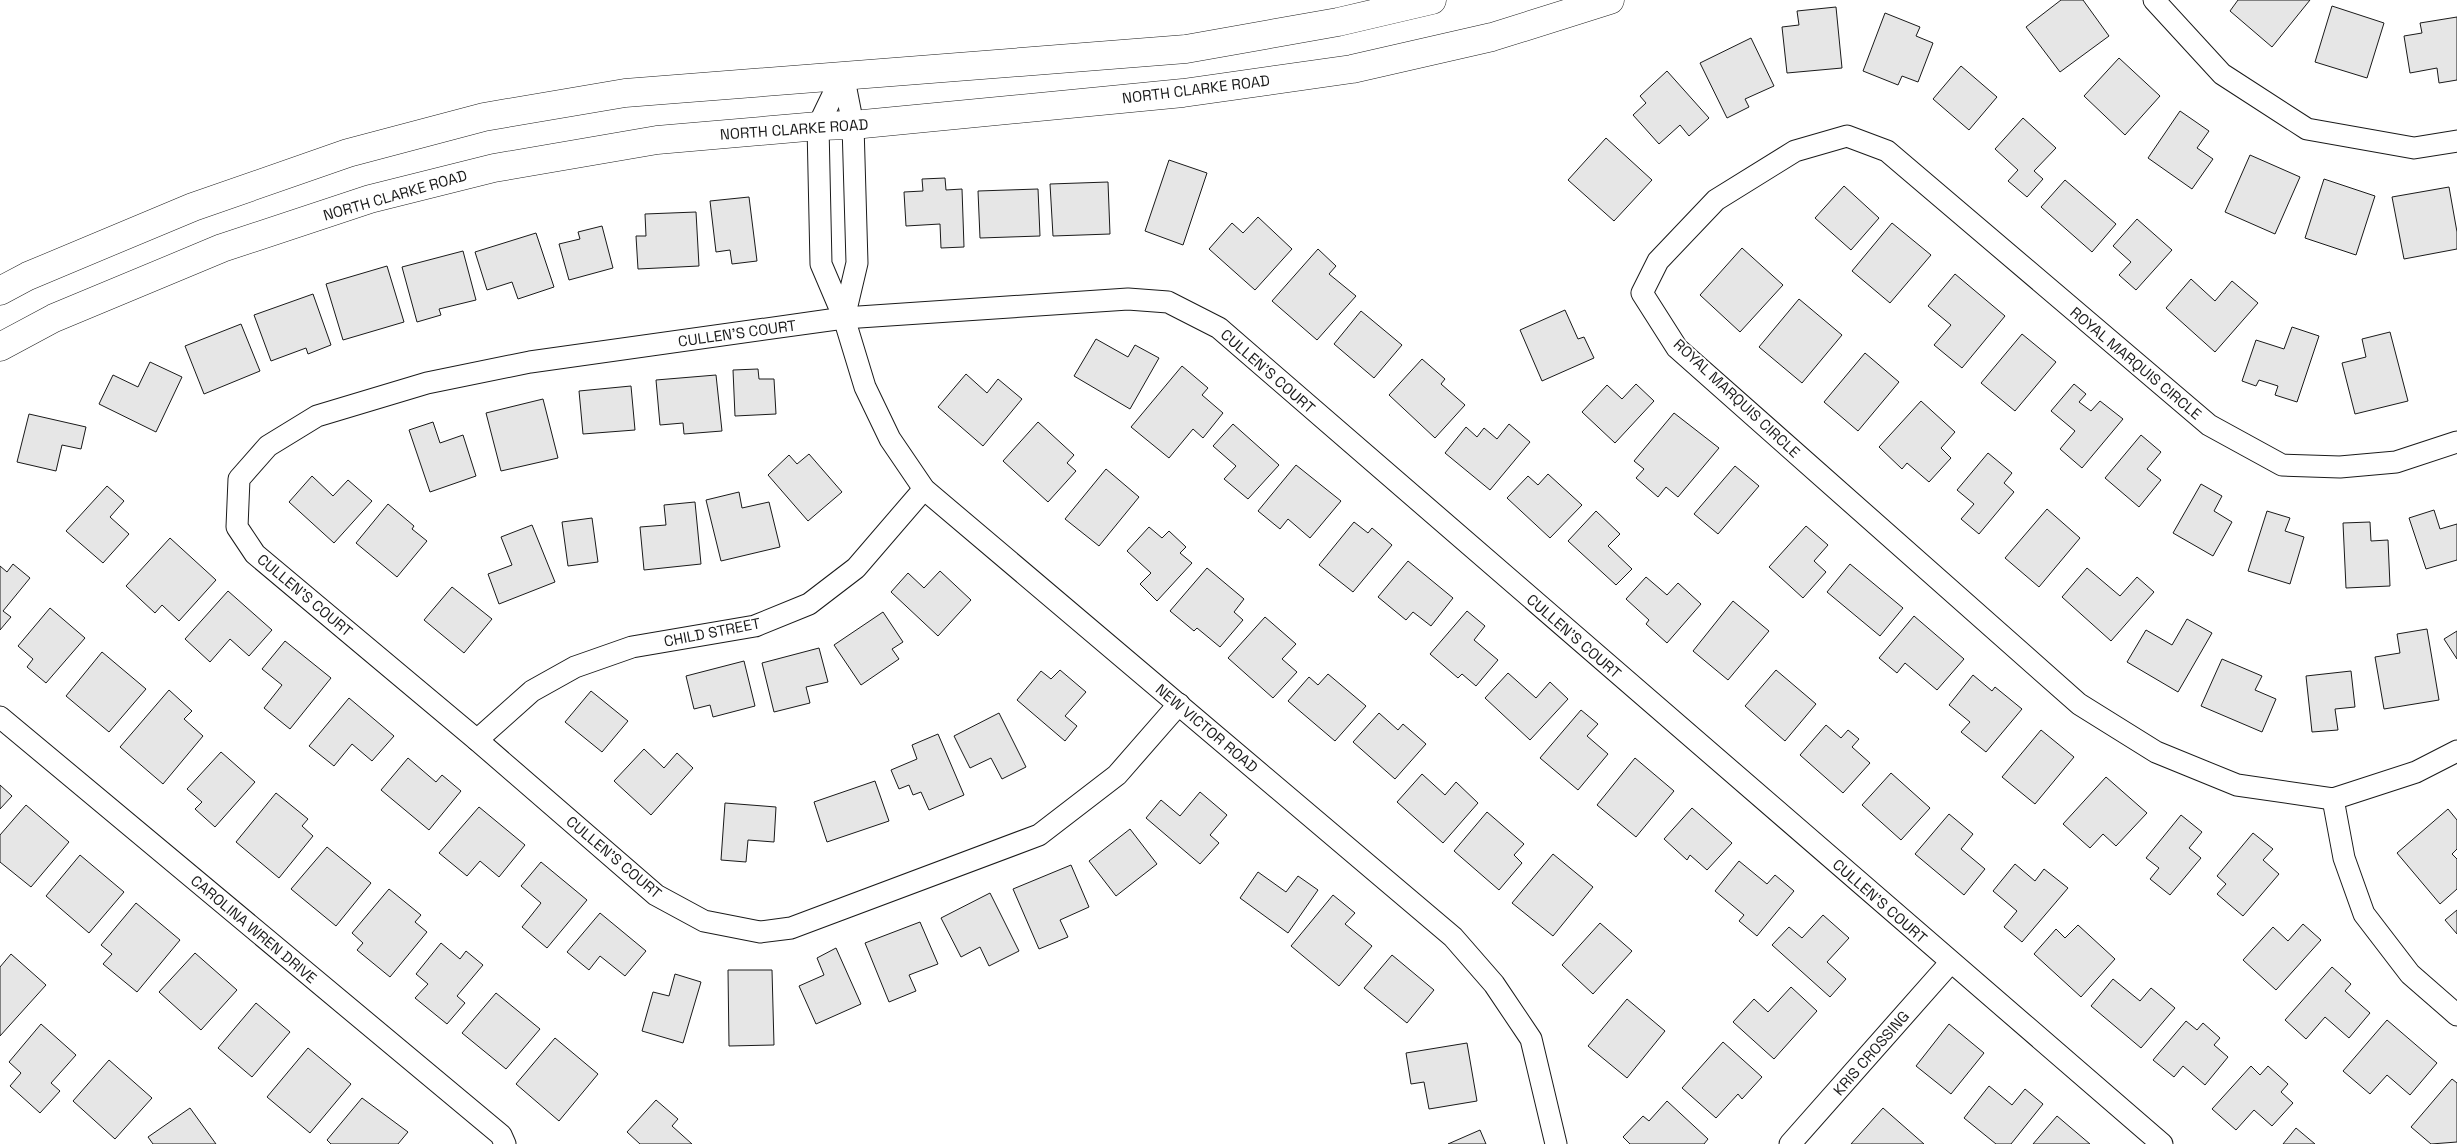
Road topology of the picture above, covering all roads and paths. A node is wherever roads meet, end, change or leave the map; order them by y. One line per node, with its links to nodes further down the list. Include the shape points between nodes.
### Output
1 (1432, 0): 4 (street, via 1338,22 1186,49)
2 (1610, 0): 5 (street, NORTH CLARKE ROAD, via 1492,37 1352,69 1183,92)
3 (2154, 0): 7 (street, via 2222,74 2307,129 2414,148)
4 (843, 74): 5 (street, NEW VICTOR ROAD); 6 (street, NEW VICTOR ROAD); 8 (street, via 625,93 484,117 348,153 192,207 28,276)
5 (853, 125): 6 (street, NORTH CLARKE ROAD); 9 (street, NEW VICTOR ROAD, via 856,263)
6 (818, 126): 9 (street, NEW VICTOR ROAD, via 821,264); 10 (street, NORTH CLARKE ROAD, via 657,140 494,168 370,199 222,248 54,318)
7 (2457, 140)
8 (0, 291)
9 (844, 318): 12 (street, NEW VICTOR ROAD, via 865,387 890,439); 15 (street, CULLEN'S COURT, via 530,362 427,384 317,416 268,446 245,472 239,479 237,526 255,554); 18 (street, CULLEN'S COURT, via 1128,299 1168,302 1219,328)
10 (0, 347)
11 (2457, 442): 17 (street, ROYAL MARQUIS CIRCLE, via 2396,462 2340,467 2282,465 2209,426 1887,151 1847,136 1795,151 1716,200 1658,261 1642,293 1677,348 2079,704 2156,752 2236,785)
12 (924, 488): 13 (street, NEW VICTOR ROAD); 15 (street, CHILD STREET, via 856,568 809,604 755,626 632,647 576,667 532,691)
13 (1179, 704): 15 (street, CULLEN'S COURT, via 1117,775 1039,834 791,928 760,932 704,921 656,895); 21 (street, NEW VICTOR ROAD, via 1454,937 1494,984 1531,1039)
14 (0, 717): 20 (street, CAROLINA WREN DRIVE, via 501,1135)
15 (477, 740)
16 (2457, 751): 17 (street, ROYAL MARQUIS CIRCLE, via 2416,772)
17 (2333, 799): 19 (street, via 2344,858 2364,914 2410,974)
18 (1951, 962): 22 (street, KRIS CROSSING); 23 (street, CULLEN'S COURT)
19 (2457, 1014)
20 (505, 1144)
21 (1556, 1144)
22 (1790, 1144)
23 (2162, 1144)

